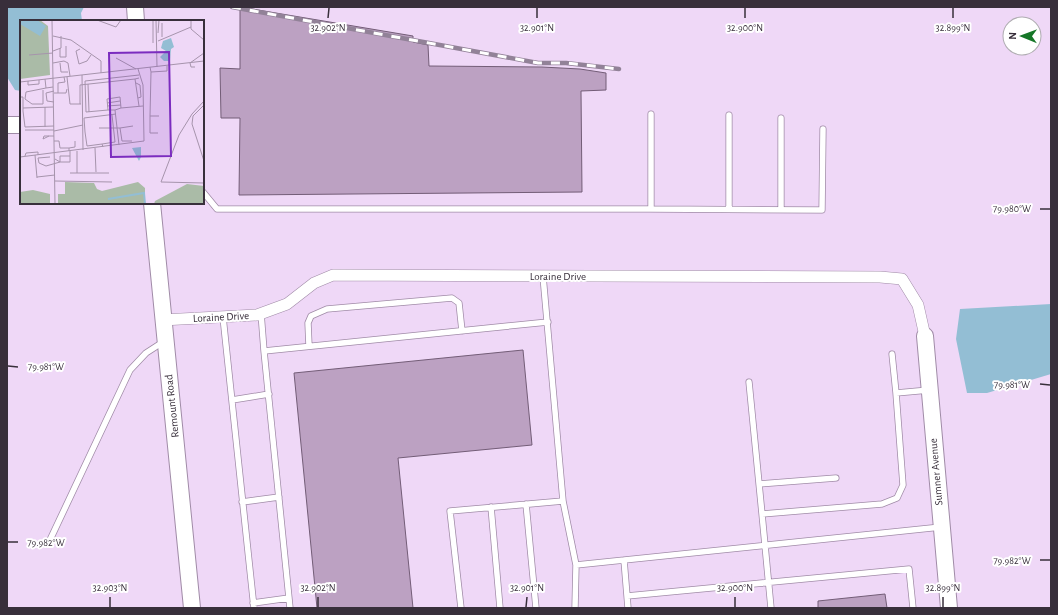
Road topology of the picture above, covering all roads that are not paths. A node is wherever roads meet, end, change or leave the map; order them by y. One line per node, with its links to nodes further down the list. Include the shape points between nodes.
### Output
1 (135, 7): 2 (main road)
2 (136, 20)
3 (650, 114): 11 (lane)
4 (730, 115): 12 (lane)
5 (782, 118): 13 (lane)
6 (7, 125): 7 (main road)
7 (20, 125)
8 (822, 129): 13 (lane, via 822,210)
9 (204, 193): 11 (lane, via 217,209)
10 (152, 204): 17 (main road, Remount Road)
11 (651, 209): 12 (lane)
12 (729, 209): 13 (lane)
13 (781, 209)
14 (543, 276): 15 (street, Loraine Drive, via 333,275 314,284 287,304); 18 (lane); 20 (street, Loraine Drive, via 902,279 918,305)
15 (261, 314): 16 (street, Loraine Drive); 23 (lane)
16 (223, 317): 17 (street, Loraine Drive); 29 (lane)
17 (162, 320): 21 (main road, Remount Road)
18 (548, 322): 19 (lane); 33 (lane)
19 (462, 331): 22 (lane); 22 (lane, via 458,303 452,298 327,309 311,316 308,323)
20 (925, 336): 26 (main road, Sumner Avenue)
21 (165, 341): 39 (lane, via 146,354 130,370); 47 (main road, Remount Road)
22 (309, 346): 23 (lane)
23 (264, 351): 28 (lane)
24 (892, 354): 27 (lane)
25 (749, 382): 31 (lane)
26 (929, 390): 27 (lane); 38 (main road, Sumner Avenue)
27 (896, 392): 37 (lane, via 903,486 897,498 882,504)
28 (269, 394): 29 (lane); 32 (lane)
29 (232, 400): 34 (lane)
30 (836, 478): 31 (lane)
31 (759, 484): 37 (lane)
32 (279, 497): 34 (lane); 45 (lane)
33 (563, 501): 35 (lane); 42 (lane)
34 (242, 502): 46 (lane)
35 (526, 504): 36 (lane); 51 (lane)
36 (491, 507): 49 (lane, via 450,511); 50 (lane)
37 (762, 514): 40 (lane)
38 (941, 527): 40 (lane); 56 (main road, Sumner Avenue)
39 (49, 542)
40 (764, 544): 41 (lane); 43 (lane)
41 (624, 560): 42 (lane); 44 (lane)
42 (576, 565): 52 (lane)
43 (769, 582): 44 (lane); 54 (lane); 55 (lane, via 909,569)
44 (627, 596): 53 (lane)
45 (289, 598): 46 (lane); 48 (lane)
46 (253, 605)
47 (192, 608)
48 (290, 608)
49 (461, 608)
50 (500, 608)
51 (536, 608)
52 (575, 608)
53 (628, 608)
54 (771, 608)
55 (913, 608)
56 (949, 608)

